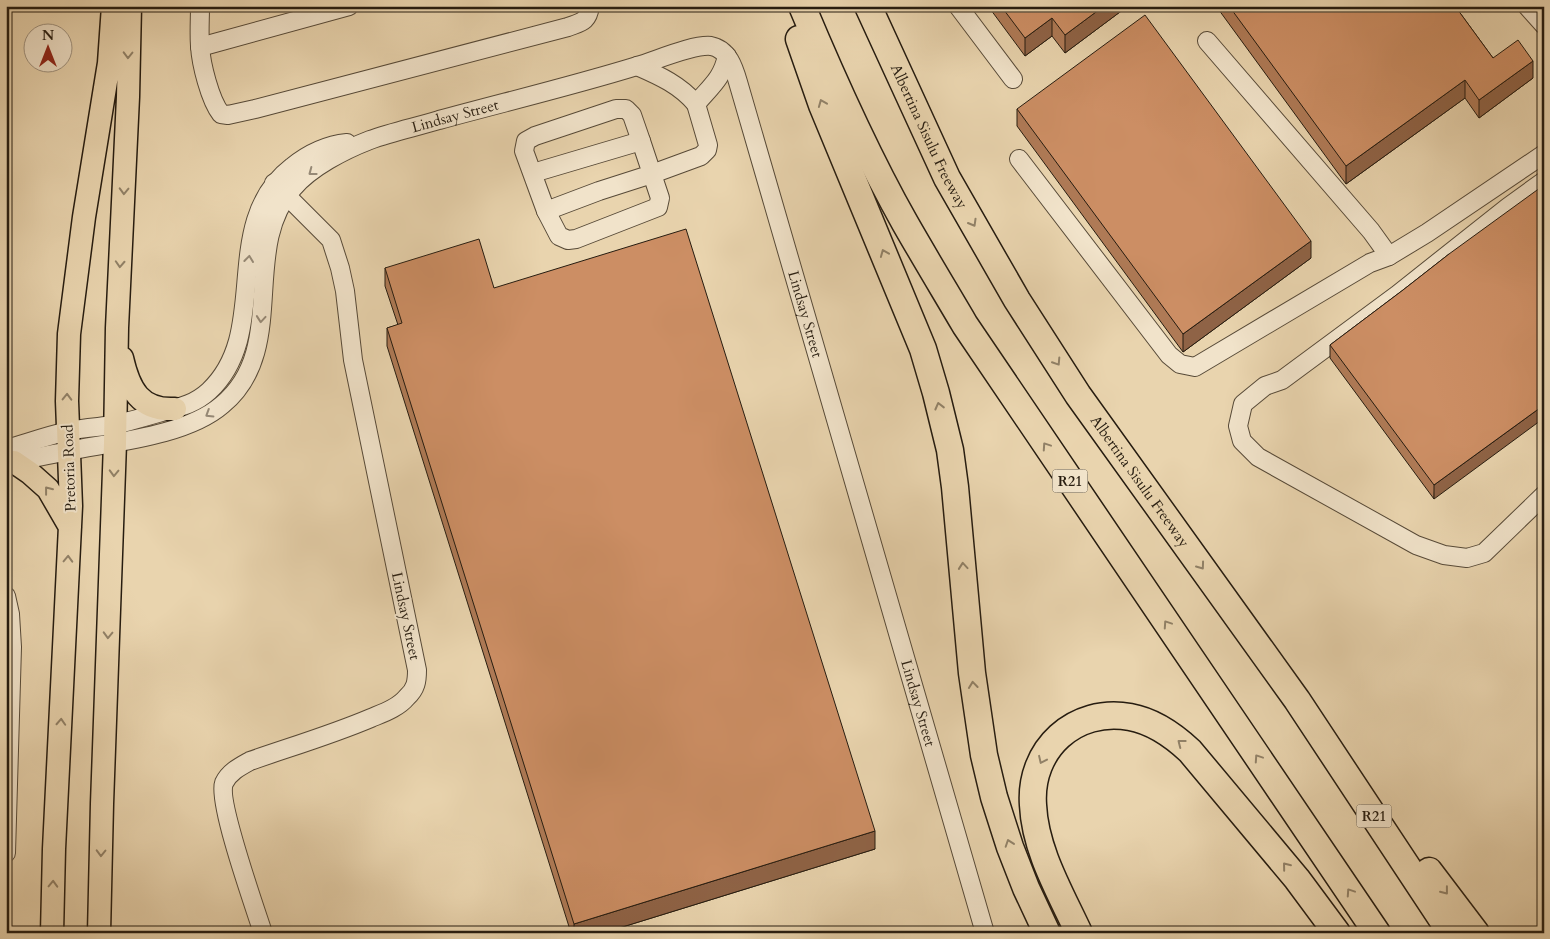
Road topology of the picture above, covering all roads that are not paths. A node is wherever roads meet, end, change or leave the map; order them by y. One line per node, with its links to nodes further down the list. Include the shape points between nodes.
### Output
1 (113, 6): 30 (main road, Pretoria Road, one-way to 1, via 69,334 109,62)
2 (130, 6): 27 (main road, one-way to 27)
3 (200, 6): 13 (lane)
4 (349, 6): 13 (lane)
5 (590, 6): 13 (lane, via 586,20 568,27 228,115 221,114 210,96)
6 (792, 6): 42 (highway, one-way to 6, via 1010,847 984,755 972,673 955,487 936,393 923,349 822,105 803,52)
7 (802, 6): 46 (highway, R21, one-way to 7, via 965,325 879,173)
8 (868, 6): 35 (highway, Albertina Sisulu Freeway / R21, one-way to 35, via 947,178 1017,300 1078,395)
9 (958, 6): 16 (lane)
10 (1527, 6): 11 (lane)
11 (1544, 25)
12 (1207, 41): 26 (lane)
13 (200, 47)
14 (727, 56): 15 (lane, Lindsay Street, via 718,48 699,47); 17 (lane, via 720,78); 41 (lane, Lindsay Street, via 738,82 864,510)
15 (637, 66): 17 (lane, via 663,77 687,93); 24 (lane, Lindsay Street, via 370,140 320,165 294,186)
16 (1013, 79)
17 (696, 104): 22 (lane, via 707,150 701,156)
18 (641, 141): 21 (lane); 21 (lane, via 632,115 626,109 616,109 535,136 526,142 524,152); 22 (lane)
19 (1544, 154): 26 (lane)
20 (1019, 159): 26 (lane, via 1169,355 1180,364 1194,367 1370,263)
21 (533, 173): 25 (lane)
22 (652, 174): 25 (lane); 25 (lane, via 660,198 658,207 576,239 558,236)
23 (1544, 181): 32 (lane, via 1282,380 1265,386 1243,404 1238,426 1242,441 1258,457 1416,546 1444,556 1467,558 1484,553)
24 (280, 190): 28 (lane, Lindsay Street, one-way to 24, via 196,401 209,391 234,356 243,317 252,234 265,196); 29 (lane, Lindsay Street, one-way to 29, via 268,242 257,347 243,381 222,406 200,420 170,430); 40 (lane, Lindsay Street, via 331,240 340,268 354,360 418,681 406,699 390,710 250,761 227,778 223,785 226,814)
25 (546, 211)
26 (1389, 256)
27 (118, 328): 28 (main road, via 124,369 134,392 153,407); 29 (main road)
28 (175, 409): 29 (lane, Lindsay Street)
29 (115, 434): 30 (lane, Lindsay Street); 39 (main road, one-way to 39)
30 (69, 441): 31 (lane, Lindsay Street); 33 (main road, Pretoria Road)
31 (9, 458): 33 (main road, one-way to 31, via 48,489)
32 (1544, 494)
33 (70, 528): 38 (main road, Pretoria Road, one-way to 33)
34 (6, 596): 36 (lane, via 12,647)
35 (1297, 700): 47 (highway, Albertina Sisulu Freeway / R21); 48 (highway, one-way to 48)
36 (6, 853)
37 (1062, 898): 43 (highway); 44 (highway); 45 (highway, one-way to 37, via 1190,750 1173,737 1129,717 1098,718 1077,724 1050,745 1042,758 1032,796 1035,822 1041,848)
38 (52, 933)
39 (99, 933)
40 (263, 933)
41 (985, 933)
42 (1047, 933)
43 (1079, 933)
44 (1083, 933)
45 (1337, 933)
46 (1377, 933)
47 (1451, 933)
48 (1476, 933)

